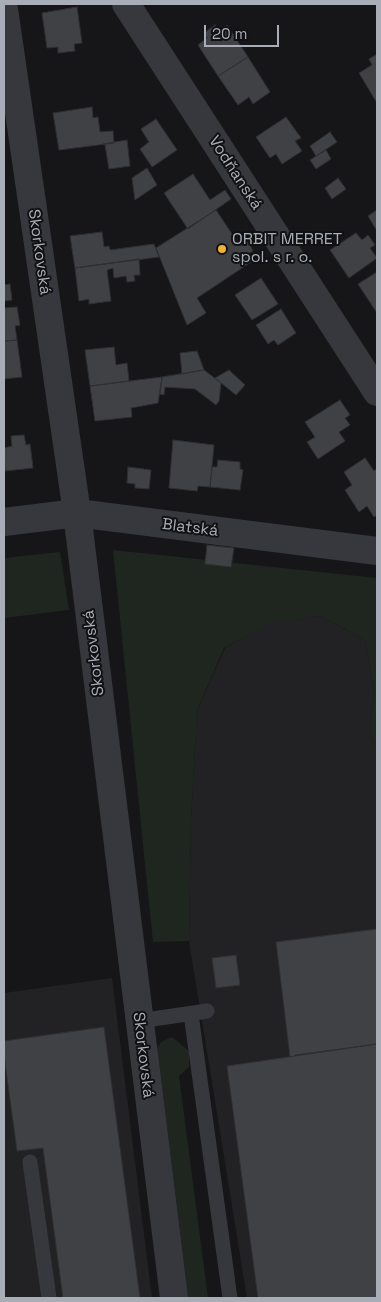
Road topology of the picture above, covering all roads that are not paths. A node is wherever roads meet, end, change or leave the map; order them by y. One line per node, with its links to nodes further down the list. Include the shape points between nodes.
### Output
1 (126, 4): 3 (street, Vodňanská)
2 (4, 9): 4 (street, Skorkovská)
3 (377, 392)
4 (77, 513): 5 (street, Blatská); 6 (street, Blatská); 9 (street, Skorkovská)
5 (4, 522)
6 (377, 551)
7 (207, 1011): 8 (lane)
8 (191, 1014): 9 (lane); 13 (lane)
9 (139, 1021): 12 (street, Skorkovská)
10 (30, 1162): 11 (lane)
11 (49, 1298)
12 (174, 1298)
13 (230, 1298)

